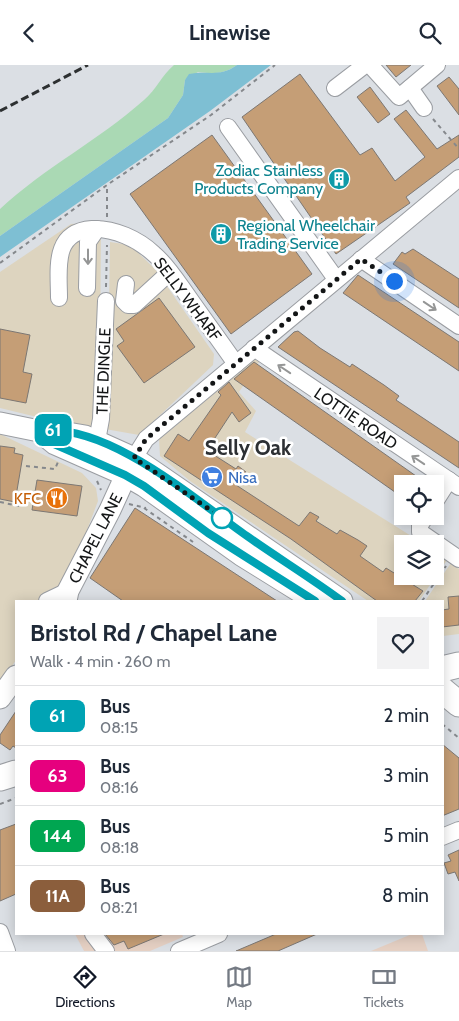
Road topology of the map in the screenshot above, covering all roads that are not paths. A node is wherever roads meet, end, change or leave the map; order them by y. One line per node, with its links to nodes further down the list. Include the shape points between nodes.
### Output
1 (365, 65): 4 (street)
2 (370, 65): 5 (street, via 399,97)
3 (437, 65): 5 (street)
4 (335, 88)
5 (410, 88): 6 (street)
6 (424, 108)
7 (228, 127): 12 (street)
8 (459, 178): 10 (street)
9 (102, 229): 11 (street, SELLY WHARF, via 132,238 154,253); 14 (street, one-way to 14, via 88,242); 15 (street, via 76,233 67,239 60,252)
10 (361, 259): 12 (street); 17 (street, one-way to 17)
11 (170, 272): 13 (street, via 134,305 124,301); 19 (street, SELLY WHARF)
12 (336, 279): 18 (street)
13 (126, 284)
14 (87, 288)
15 (59, 298)
16 (106, 301): 22 (street, THE DINGLE, via 101,419)
17 (459, 326)
18 (254, 348): 19 (street); 24 (street, LOTTIE ROAD, one-way to 18)
19 (236, 363): 23 (street, via 146,439)
20 (0, 423): 21 (main road)
21 (39, 431): 22 (main road, via 64,432); 23 (main road, via 54,444)
22 (97, 441): 23 (main road)
23 (130, 467): 28 (main road, CHAPEL LANE); 30 (main road, via 241,555); 31 (main road)
24 (454, 484): 25 (street)
25 (444, 493)
26 (420, 525): 27 (street, via 420,531)
27 (454, 561)
28 (67, 596): 29 (street)
29 (51, 600)
30 (313, 600)
31 (340, 600)
32 (459, 651): 33 (highway)
33 (444, 654)
34 (459, 665): 35 (highway)
35 (444, 669)
36 (15, 677): 40 (main road)
37 (444, 679): 38 (highway)
38 (459, 690)
39 (444, 692): 41 (highway)
40 (0, 698)
41 (459, 704)
42 (444, 710): 43 (highway)
43 (459, 719)
44 (15, 773): 45 (highway)
45 (0, 778)
46 (15, 788): 47 (highway)
47 (0, 792)
48 (459, 830): 49 (street)
49 (444, 836)
50 (0, 932): 53 (street)
51 (94, 935): 54 (street)
52 (217, 935): 55 (street)
53 (7, 951)
54 (106, 951)
55 (179, 951)

